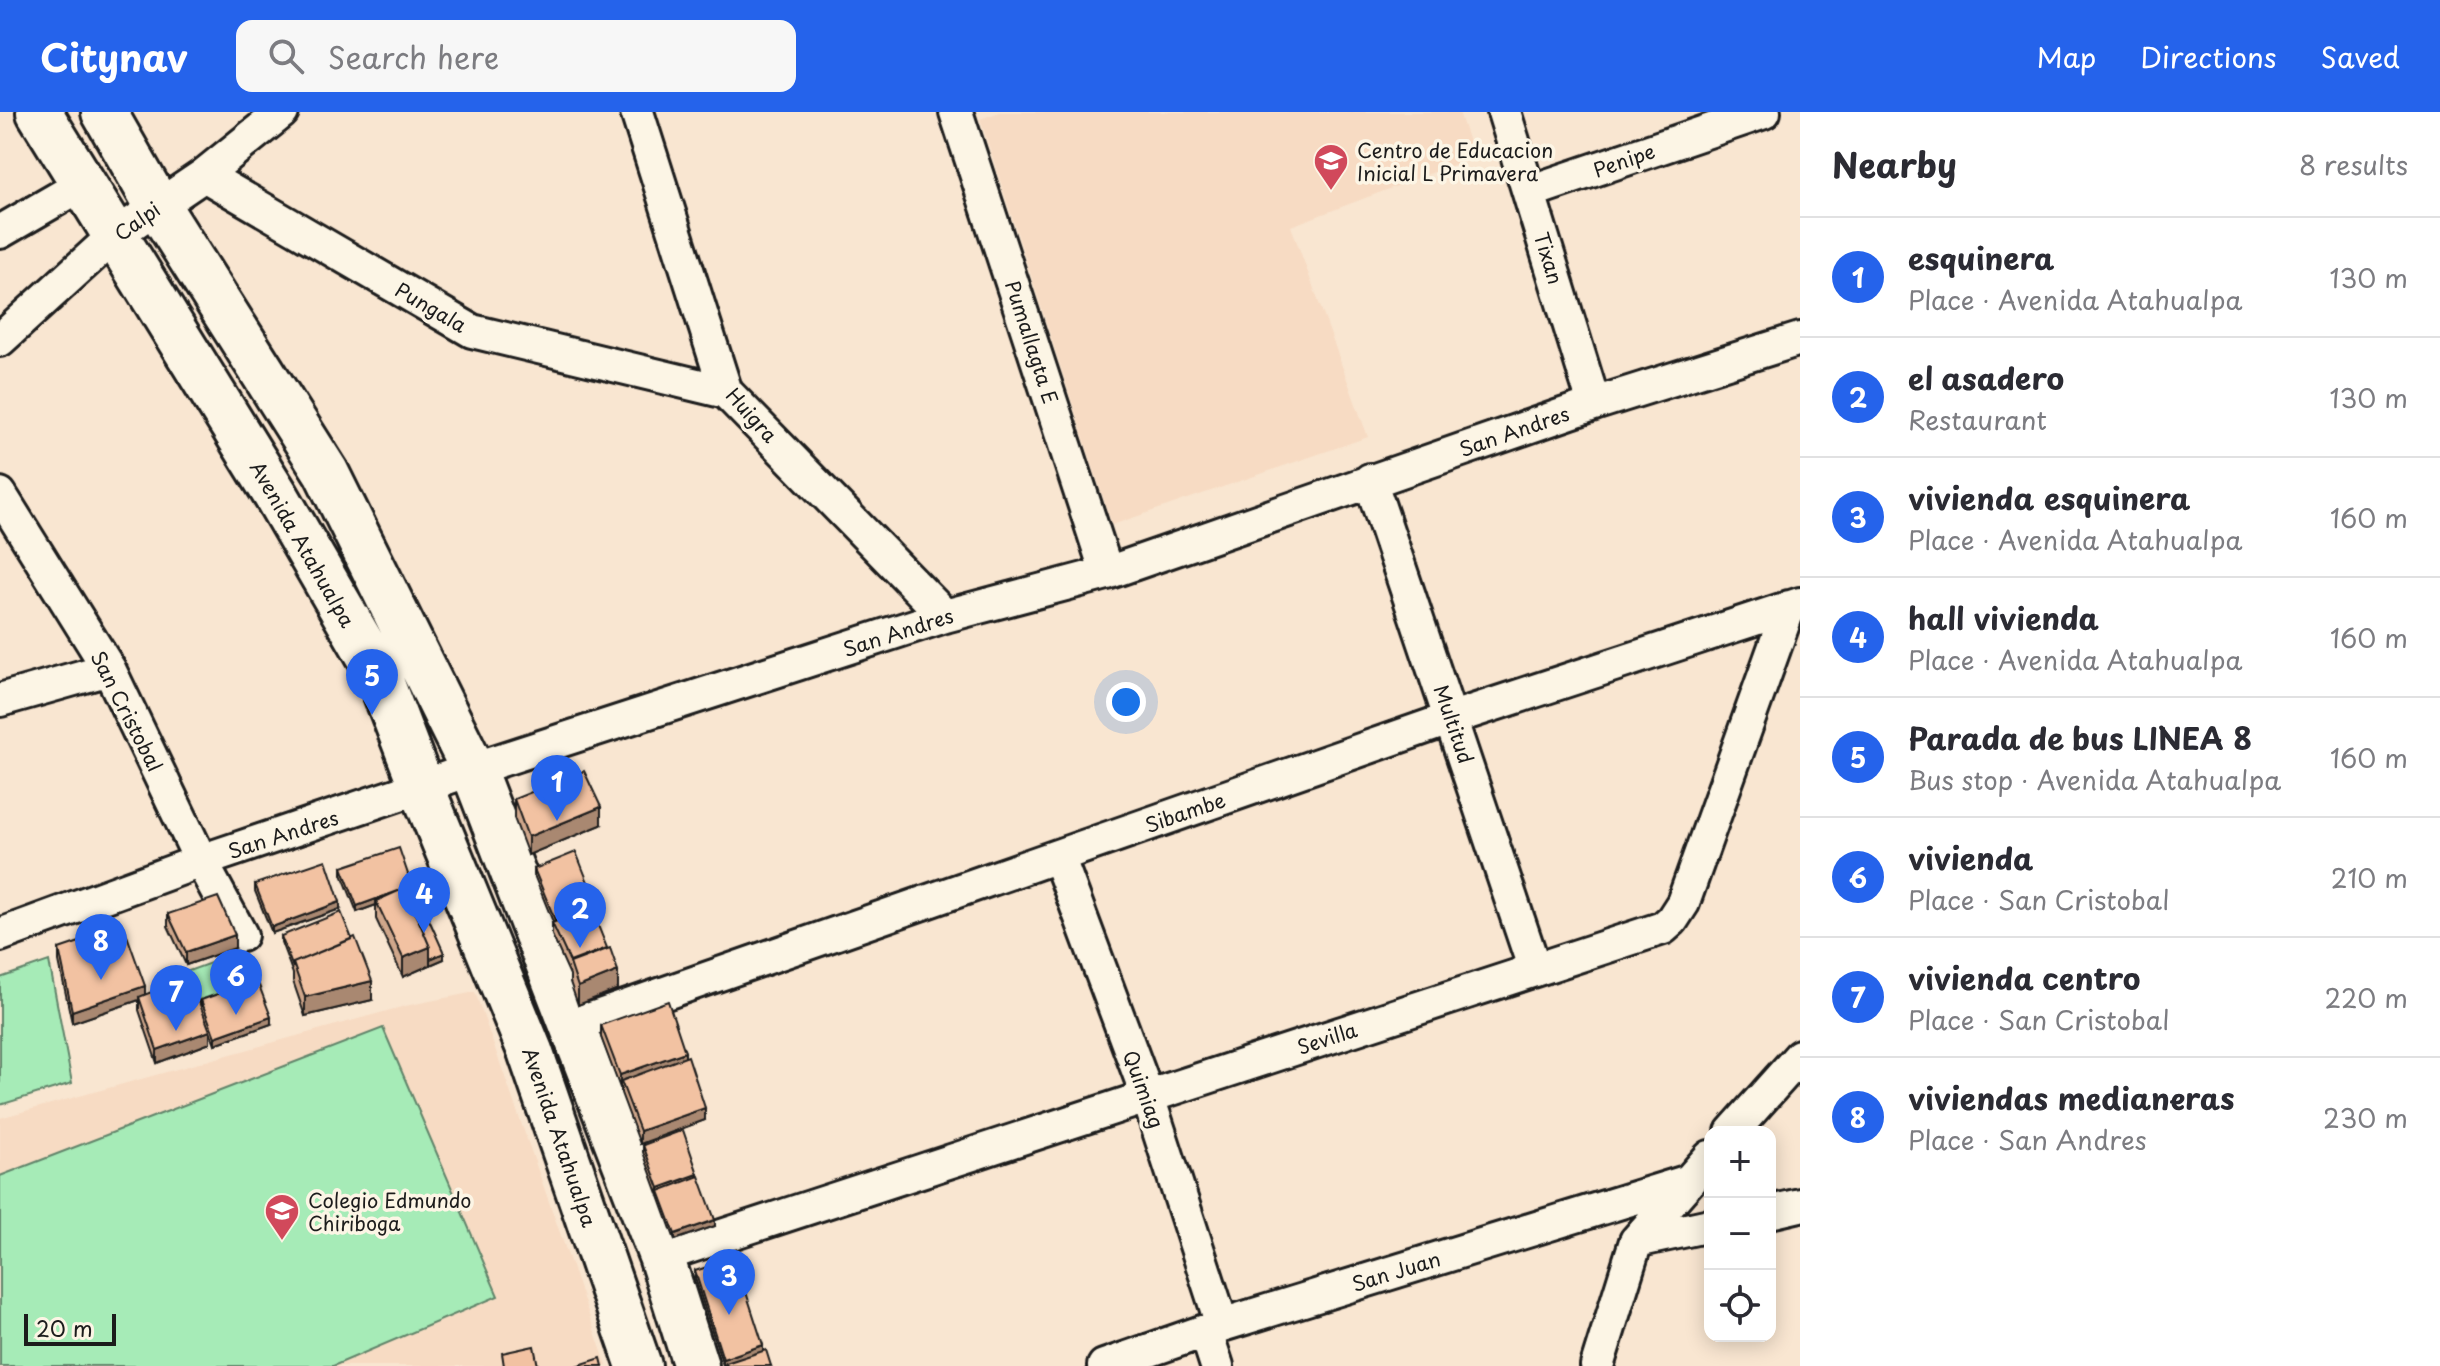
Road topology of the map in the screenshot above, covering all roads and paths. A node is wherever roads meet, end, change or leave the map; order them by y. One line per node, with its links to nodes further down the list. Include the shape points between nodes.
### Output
1 (39, 112): 9 (main road, Avenida Atahualpa)
2 (104, 112): 11 (main road)
3 (282, 112): 8 (street, Calpi)
4 (637, 112): 16 (street, Huigra)
5 (956, 112): 20 (street, Pumallagta E)
6 (1504, 112): 10 (street, Tixan)
7 (1764, 112): 10 (street, Penipe)
8 (204, 175): 11 (street, Calpi); 16 (street, Pungala, via 472,331)
9 (83, 184): 12 (street); 13 (main road, Avenida Atahualpa)
10 (1529, 192): 17 (street, Tixan)
11 (157, 205): 13 (street, Calpi); 26 (main road, via 326,472)
12 (0, 232)
13 (114, 236): 15 (street, Calpi); 27 (main road, Avenida Atahualpa, via 277,497 376,668)
14 (1800, 339): 17 (street, San Andres)
15 (0, 340)
16 (726, 392): 22 (street, Huigra)
17 (1594, 404): 18 (street, San Andres)
18 (1370, 480): 20 (street, San Andres); 25 (street, Multitud)
19 (0, 494): 23 (street, San Cristobal)
20 (1107, 573): 22 (street, San Andres)
21 (1795, 606): 25 (street, Sibambe); 32 (street, Sevilla, via 1683,903 1672,920 1663,928)
22 (945, 616): 26 (street, San Andres)
23 (109, 669): 24 (street); 29 (street, San Cristobal)
24 (0, 700)
25 (1452, 718): 28 (street, Sibambe); 32 (street, Multitud)
26 (473, 769): 27 (street, San Andres); 33 (main road)
27 (422, 788): 29 (street, San Andres); 44 (main road, Avenida Atahualpa, via 530,1051)
28 (1058, 856): 33 (street, Sibambe); 35 (street, Quimiag)
29 (201, 861): 30 (street, San Andres); 31 (street, San Cristobal)
30 (0, 935)
31 (241, 935)
32 (1535, 970): 35 (street, Sevilla)
33 (571, 1026): 42 (main road)
34 (1800, 1056): 36 (street)
35 (1148, 1097): 42 (street, Sevilla); 43 (street, Quimiag)
36 (1737, 1126)
37 (1699, 1169): 41 (street); 43 (street, San Juan)
38 (1800, 1205): 39 (street)
39 (1776, 1211)
40 (1704, 1226): 41 (street)
41 (1636, 1241): 48 (street)
42 (661, 1256): 45 (main road)
43 (1214, 1328): 46 (street, San Juan); 47 (street, Quimiag)
44 (639, 1366)
45 (696, 1366)
46 (1104, 1366)
47 (1217, 1366)
48 (1597, 1366)

